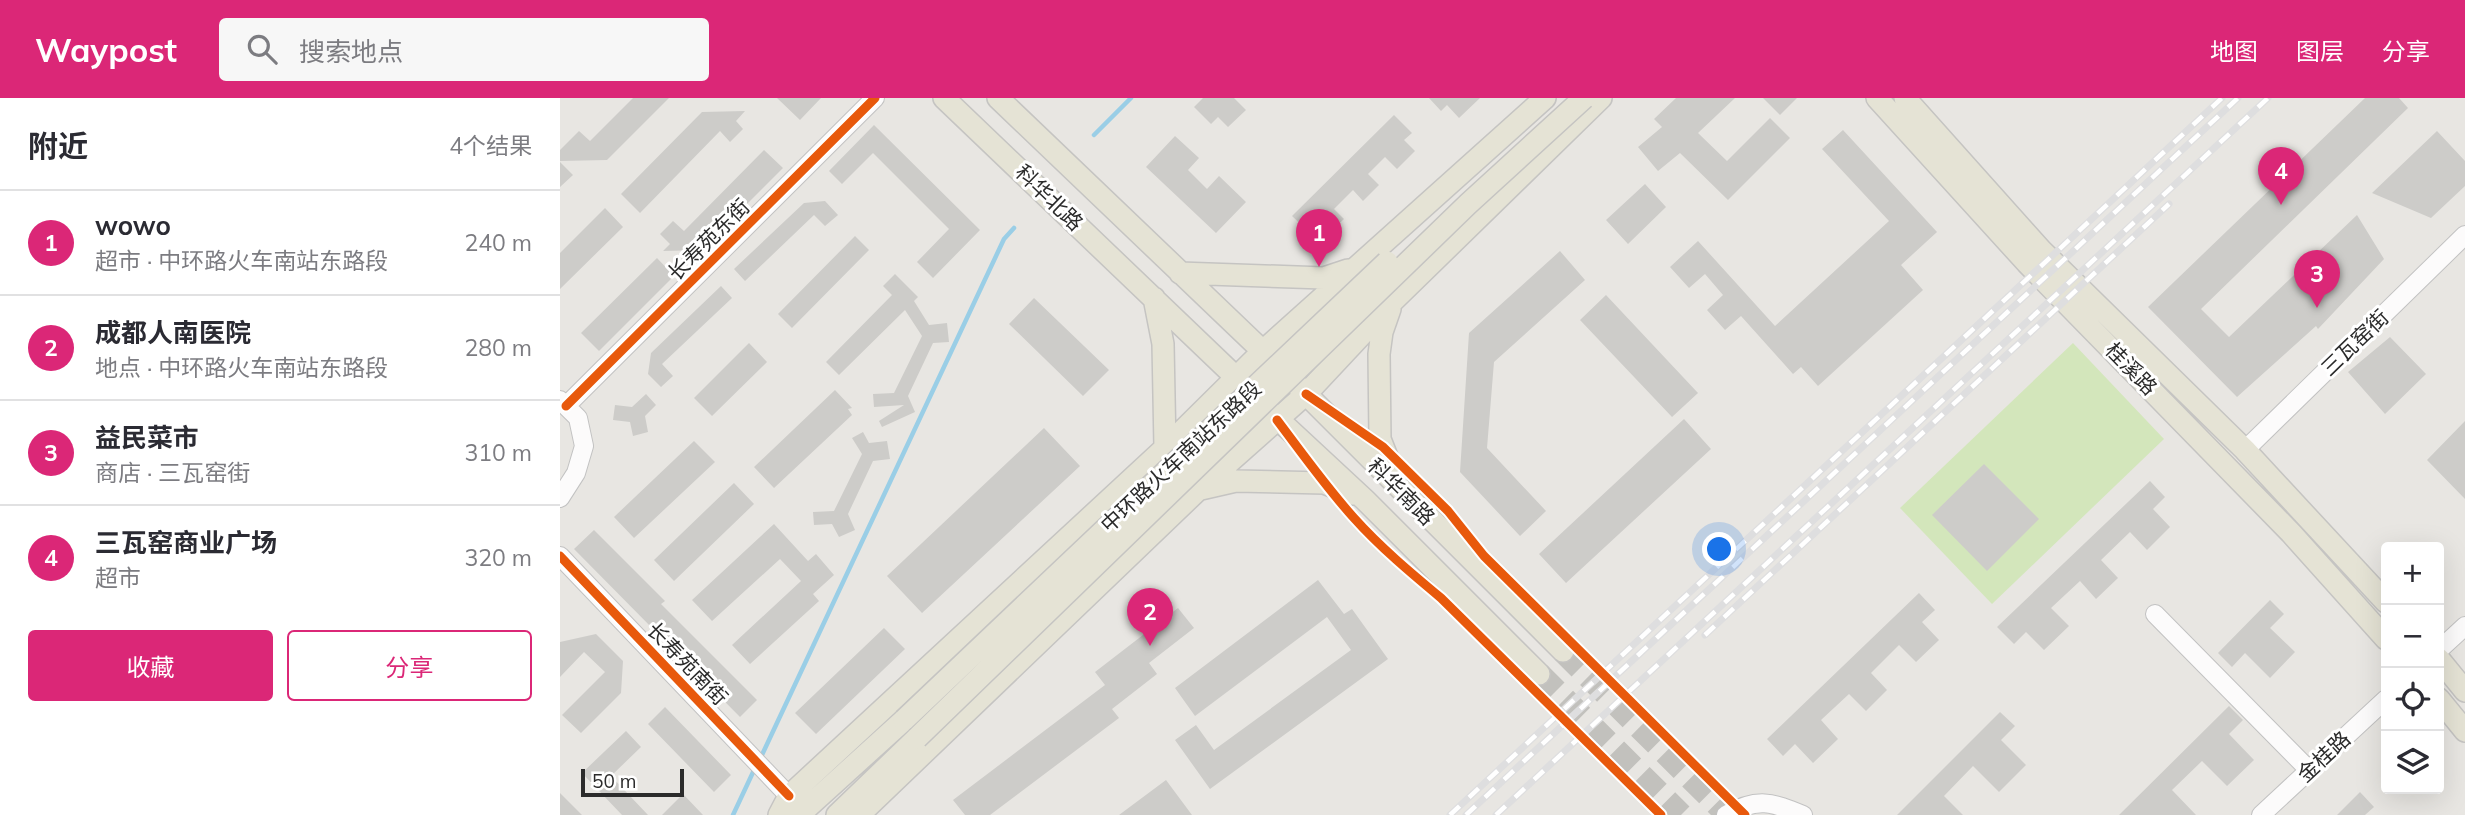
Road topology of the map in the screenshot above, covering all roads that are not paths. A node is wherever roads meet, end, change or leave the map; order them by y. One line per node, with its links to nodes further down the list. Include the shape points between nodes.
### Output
1 (875, 98): 18 (street, 长寿苑东街)
2 (944, 98): 13 (main road, 科华北路)
3 (998, 98): 12 (main road, 科华北路)
4 (1545, 98): 11 (main road)
5 (1563, 98): 41 (main road, 中环路火车南站东路段, bridge)
6 (1584, 98): 42 (main road, 中环路火车南站东路段, bridge, via 1468,204)
7 (1601, 98): 14 (main road)
8 (1877, 98): 30 (main road, 桂溪路, via 2027,263 2291,533)
9 (1905, 98): 21 (main road, 桂溪路, via 2041,250)
10 (2465, 235): 21 (street, 三瓦窑街)
11 (1358, 266): 12 (main road, via 1324,278); 15 (main road)
12 (1180, 274): 15 (main road, 科华南路)
13 (1154, 298): 16 (main road, 科华南路); 20 (main road, via 1164,344)
14 (1393, 301): 17 (main road); 23 (main road, via 1379,354 1380,439)
15 (1264, 351): 16 (main road); 17 (main road, 科华南路)
16 (1236, 378): 19 (main road, 科华南路); 20 (main road)
17 (1306, 394): 19 (main road); 23 (main road, 科华南路)
18 (568, 408): 24 (street, via 584,446 576,473)
19 (1278, 420): 22 (main road); 25 (main road, 科华南路)
20 (1165, 448): 40 (main road)
21 (2245, 450): 27 (main road, 桂溪路)
22 (1199, 489): 25 (main road, via 1236,481 1324,483); 43 (main road)
23 (1400, 491): 32 (main road, 科华南路)
24 (560, 498)
25 (1365, 500): 34 (main road, 科华南路)
26 (560, 556): 40 (street, 长寿苑南街, via 764,771)
27 (2381, 597)
28 (2155, 614): 39 (street)
29 (2465, 626): 31 (street)
30 (2381, 633)
31 (2444, 645)
32 (1563, 651)
33 (2444, 665): 35 (main road)
34 (1539, 674)
35 (2465, 691)
36 (2381, 704): 39 (street, 金桂路)
37 (2444, 705): 38 (main road)
38 (2465, 731)
39 (2309, 770): 46 (street, 金桂路)
40 (784, 806)
41 (799, 815)
42 (837, 815)
43 (859, 815)
44 (1726, 815): 45 (street, via 1751,802 1780,805)
45 (1804, 815)
46 (2261, 815)

